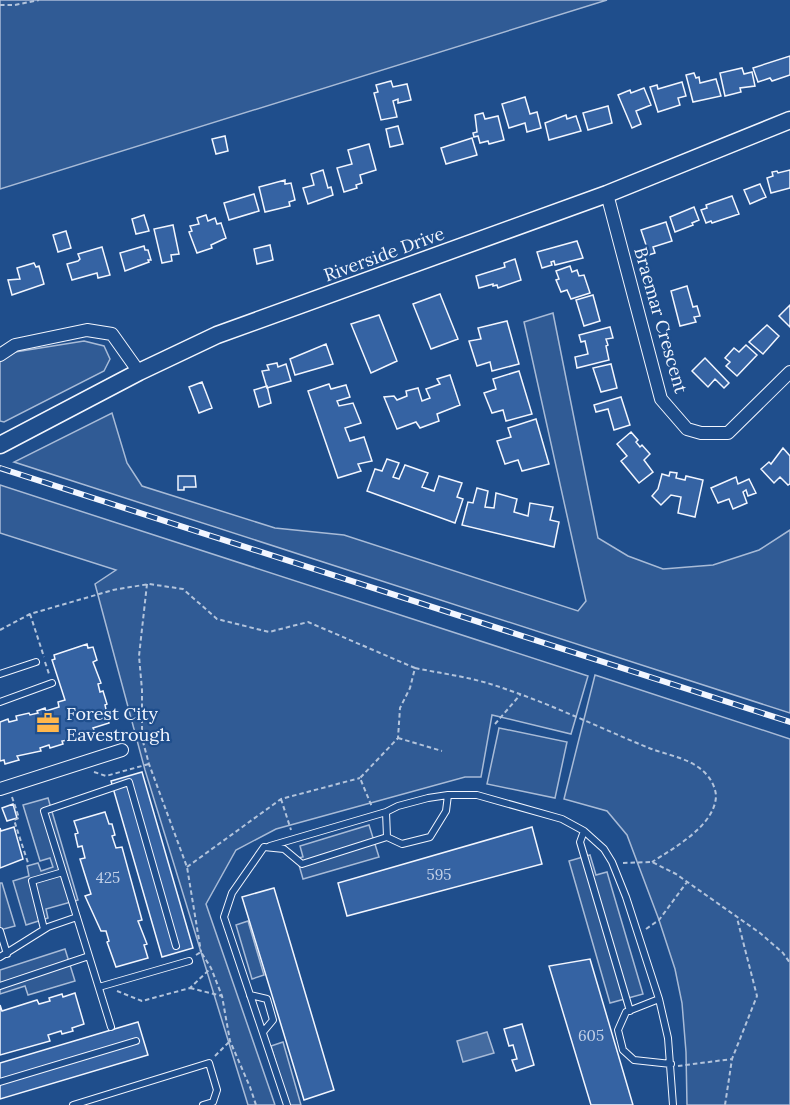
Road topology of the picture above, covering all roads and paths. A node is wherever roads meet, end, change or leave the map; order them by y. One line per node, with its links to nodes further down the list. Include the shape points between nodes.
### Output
1 (39, 0): 2 (path)
2 (0, 5)
3 (790, 120): 4 (main road, Riverside Drive)
4 (608, 194): 6 (main road, Riverside Drive, via 217,335); 7 (street, Braemar Crescent, via 661,399 687,429 728,433)
5 (0, 355): 6 (street, via 15,345 87,330 112,334)
6 (139, 372): 8 (main road, Riverside Drive)
7 (790, 372)
8 (0, 445)
9 (147, 584): 10 (path); 13 (path, via 183,589 217,619 269,632 308,622); 22 (path, via 139,656 142,738)
10 (30, 614): 11 (path); 15 (path)
11 (0, 630)
12 (36, 662): 14 (lane)
13 (415, 668): 16 (path, via 486,683); 19 (path, via 400,708)
14 (0, 674)
15 (52, 683): 17 (lane)
16 (520, 695): 18 (path); 35 (path, via 683,759 712,781 716,794 714,810 686,840)
17 (0, 702)
18 (495, 724)
19 (398, 738): 21 (path); 24 (path)
20 (122, 750): 23 (street)
21 (442, 751)
22 (149, 764): 23 (path, via 106,776); 37 (path)
23 (73, 766): 25 (street)
24 (360, 778): 27 (path); 29 (path)
25 (4, 788): 36 (path, via 19,818 14,820)
26 (448, 795): 28 (lane); 30 (lane, via 477,795 562,819); 31 (lane, via 446,811 430,837 402,844)
27 (281, 799): 32 (path); 37 (path)
28 (386, 812): 29 (lane); 31 (lane)
29 (375, 815): 32 (lane)
30 (584, 831): 34 (lane); 60 (lane, via 580,842)
31 (387, 837): 33 (lane, via 302,864 284,849)
32 (293, 839): 33 (lane)
33 (264, 847): 57 (lane, via 232,893 224,917)
34 (612, 862): 35 (path); 44 (lane)
35 (652, 862): 39 (path)
36 (29, 866)
37 (187, 867): 46 (path)
38 (63, 872): 40 (lane); 42 (lane, via 32,881); 45 (lane, via 44,811 129,782)
39 (687, 882): 41 (path); 44 (path, via 659,920)
40 (77, 917): 42 (lane); 49 (lane)
41 (737, 918): 52 (path, via 768,940); 65 (path, via 757,996)
42 (44, 929): 48 (lane)
43 (0, 931): 48 (lane)
44 (638, 934): 59 (lane)
45 (176, 946)
46 (201, 952): 50 (path); 53 (path)
47 (178, 955): 51 (lane)
48 (3, 956)
49 (89, 956): 54 (lane); 55 (lane)
50 (189, 961): 51 (lane)
51 (181, 963): 55 (lane)
52 (790, 963)
53 (211, 969): 56 (path); 58 (path)
54 (0, 986)
55 (101, 986): 56 (path, via 141,1001); 61 (lane)
56 (190, 988): 58 (path)
57 (250, 995): 62 (lane); 62 (lane, via 267,999 273,1020)
58 (222, 996): 64 (path)
59 (659, 999): 60 (lane); 67 (lane)
60 (630, 1011): 67 (lane, via 618,1030 623,1050 634,1060)
61 (111, 1027)
62 (263, 1032): 72 (lane)
63 (136, 1041): 68 (lane)
64 (230, 1041): 66 (path); 71 (path)
65 (732, 1059): 67 (path); 74 (path)
66 (208, 1064): 69 (lane); 70 (lane, via 217,1090 213,1102)
67 (671, 1065): 73 (lane)
68 (0, 1082)
69 (73, 1105)
70 (203, 1105)
71 (256, 1105)
72 (286, 1105)
73 (673, 1105)
74 (725, 1105)

